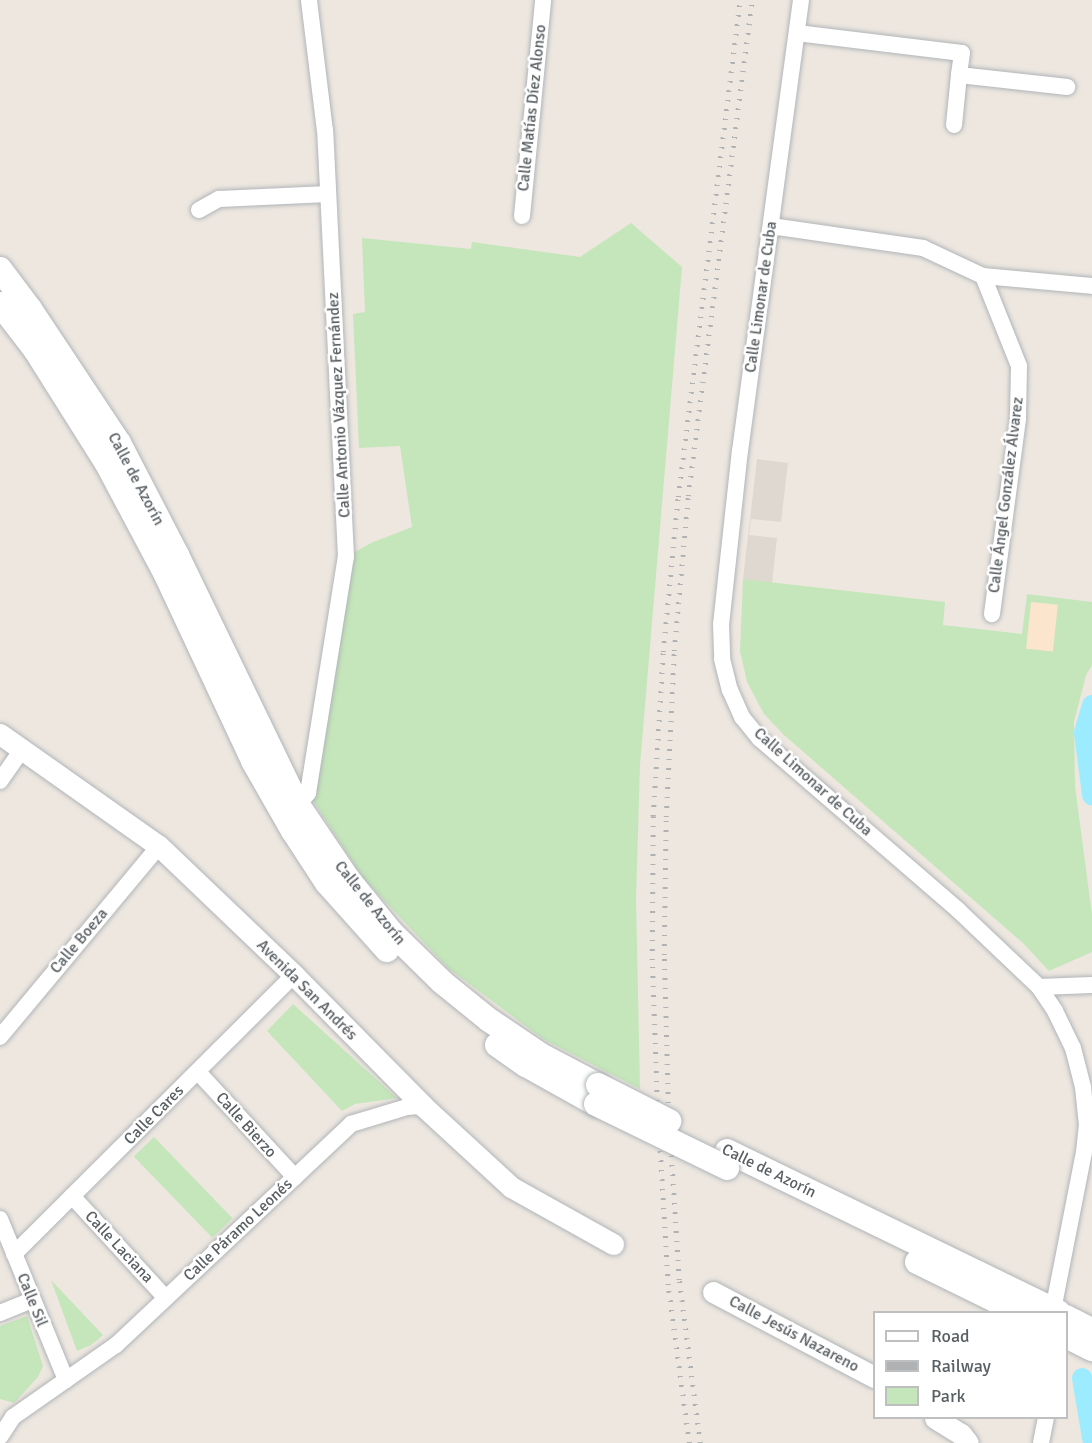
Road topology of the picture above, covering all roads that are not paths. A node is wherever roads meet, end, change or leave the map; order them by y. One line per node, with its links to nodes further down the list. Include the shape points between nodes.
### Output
1 (309, 0): 8 (street, Calle Antonio Vázquez Fernández, via 325,131)
2 (543, 0): 10 (street, Calle Matías Díez Alonso)
3 (801, 0): 4 (street, Calle Limonar de Cuba)
4 (797, 33): 5 (street, via 962,53); 11 (street, Calle Limonar de Cuba)
5 (959, 75): 6 (street); 7 (street)
6 (1067, 87)
7 (954, 125)
8 (328, 194): 9 (street, via 219,199); 20 (street, Calle Antonio Vázquez Fernández, via 346,557 308,793)
9 (199, 210)
10 (522, 216)
11 (771, 226): 13 (street, via 923,248); 24 (street, Calle Limonar de Cuba, via 721,624 722,659 730,690 742,717 760,739 958,910)
12 (0, 269): 20 (main road, Calle de Azorín, via 119,443)
13 (983, 276): 14 (street); 16 (street, Calle Ángel González Álvarez, via 1019,366 1018,419)
14 (1092, 286)
15 (0, 304): 27 (main road, Calle de Azorín, via 36,351 105,462 166,575 253,761 327,883 421,985 462,1020 526,1065)
16 (992, 614)
17 (0, 734): 18 (street, Avenida San Andrés)
18 (22, 750): 19 (street); 21 (street, Avenida San Andrés)
19 (0, 781)
20 (298, 805): 27 (main road, Calle de Azorín, via 390,932 489,1020)
21 (159, 846): 22 (street, Avenida San Andrés); 25 (street, Calle Boeza)
22 (294, 975): 26 (street, Calle Cares); 28 (street, Avenida San Andrés)
23 (1092, 985): 24 (street)
24 (1039, 987): 40 (street, Calle Limonar de Cuba, via 1073,1047 1087,1124)
25 (0, 1037)
26 (198, 1072): 30 (street, Calle Bierzo); 31 (street, Calle Cares)
27 (597, 1095): 29 (main road, Calle de Azorín, bridge)
28 (423, 1106): 30 (street, Calle Páramo Leonés, via 351,1124); 33 (street, Avenida San Andrés, via 511,1187)
29 (727, 1159): 38 (main road, Calle de Azorín); 39 (main road, Calle de Azorín)
30 (295, 1178): 36 (street, Calle Páramo Leonés)
31 (72, 1196): 34 (street, Calle Cares); 36 (street, Calle Laciana)
32 (2, 1226): 34 (street, Calle Sil)
33 (613, 1244)
34 (14, 1254): 37 (street, Calle Sil)
35 (713, 1292): 46 (street, Calle Jesús Nazareno)
36 (165, 1297): 47 (street, Calle Páramo Leonés, via 116,1345)
37 (32, 1300): 41 (street); 47 (street, Calle Sil)
38 (1017, 1311)
39 (1055, 1311)
40 (1059, 1311)
41 (0, 1313)
42 (1068, 1318): 43 (main road, Calle de Azorín)
43 (1092, 1330)
44 (1068, 1337): 45 (main road)
45 (1092, 1349)
46 (873, 1376)
47 (66, 1380): 48 (street, Calle Páramo Leonés)
48 (7, 1415): 51 (street, Calle Páramo Leonés)
49 (937, 1419): 52 (street)
50 (1046, 1419): 53 (street)
51 (0, 1437)
52 (968, 1443)
53 (1041, 1443)

